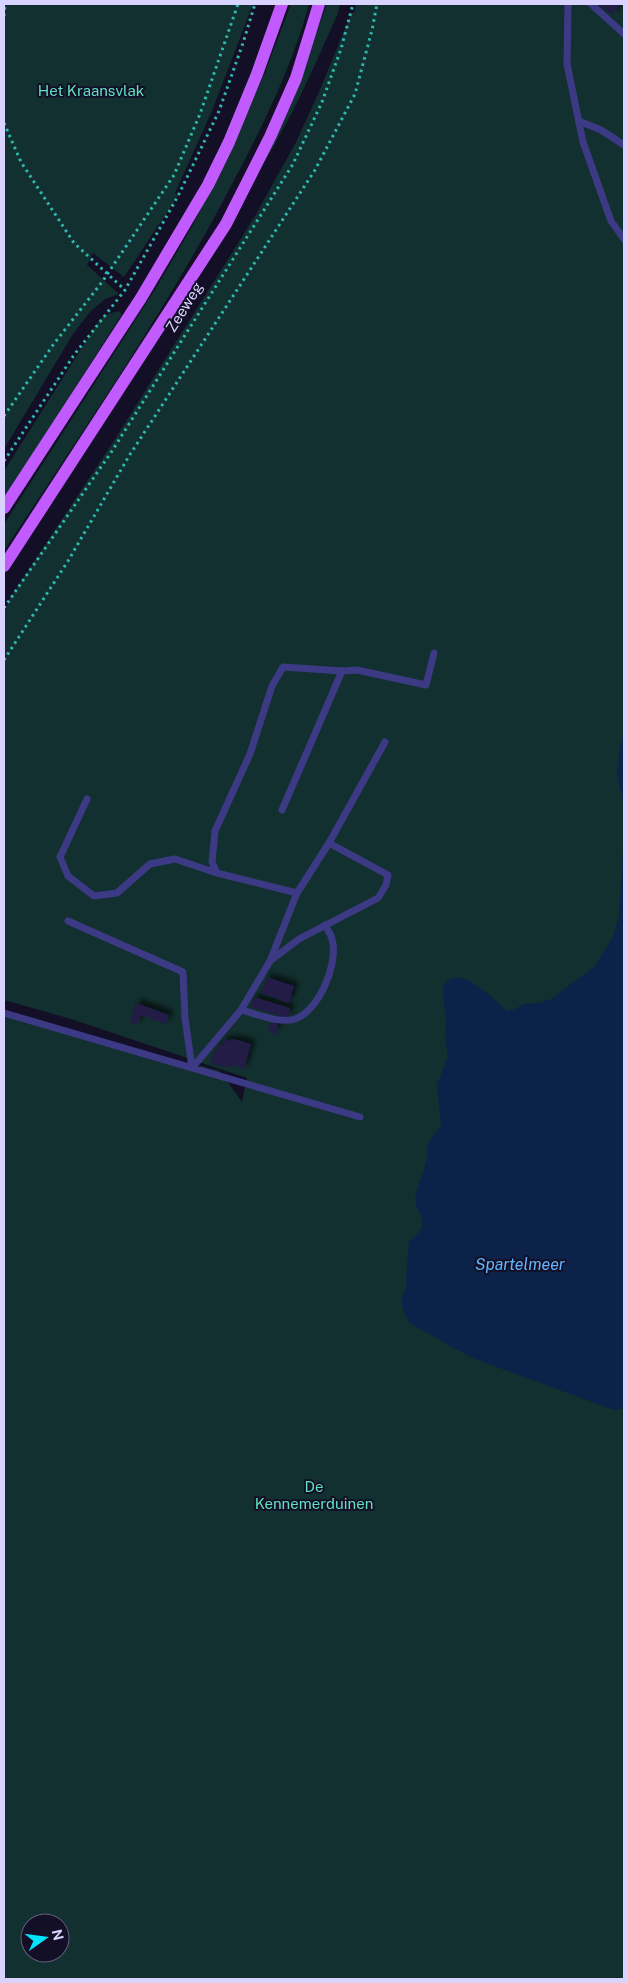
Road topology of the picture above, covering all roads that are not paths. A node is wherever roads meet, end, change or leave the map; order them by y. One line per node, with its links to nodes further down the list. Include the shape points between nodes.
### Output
1 (282, 4): 9 (main road, via 257,74 208,185 141,298)
2 (319, 4): 10 (main road, Zeeweg, via 296,78 226,224)
3 (568, 4): 6 (lane, via 567,64)
4 (592, 4): 5 (lane)
5 (624, 34)
6 (578, 121): 7 (lane, via 601,130); 8 (lane, via 611,221)
7 (624, 145)
8 (624, 239)
9 (4, 508)
10 (4, 566)
11 (434, 653): 12 (lane, via 426,685 357,670)
12 (342, 671): 15 (lane); 17 (lane, via 284,668 272,686 250,754 216,831 212,862)
13 (385, 742): 16 (lane)
14 (87, 800): 17 (lane, via 60,857 68,876 94,896 117,893 150,864 175,859)
15 (282, 810)
16 (330, 843): 18 (lane); 20 (lane, via 388,875 378,898)
17 (217, 874): 18 (lane)
18 (297, 893): 21 (lane)
19 (68, 921): 24 (lane, via 183,972)
20 (325, 925): 21 (lane, via 299,939); 22 (lane, via 332,940 330,968 320,995 307,1013 284,1021)
21 (270, 961): 22 (lane)
22 (241, 1010): 24 (lane)
23 (4, 1013): 24 (lane)
24 (192, 1068): 25 (lane)
25 (360, 1117)

